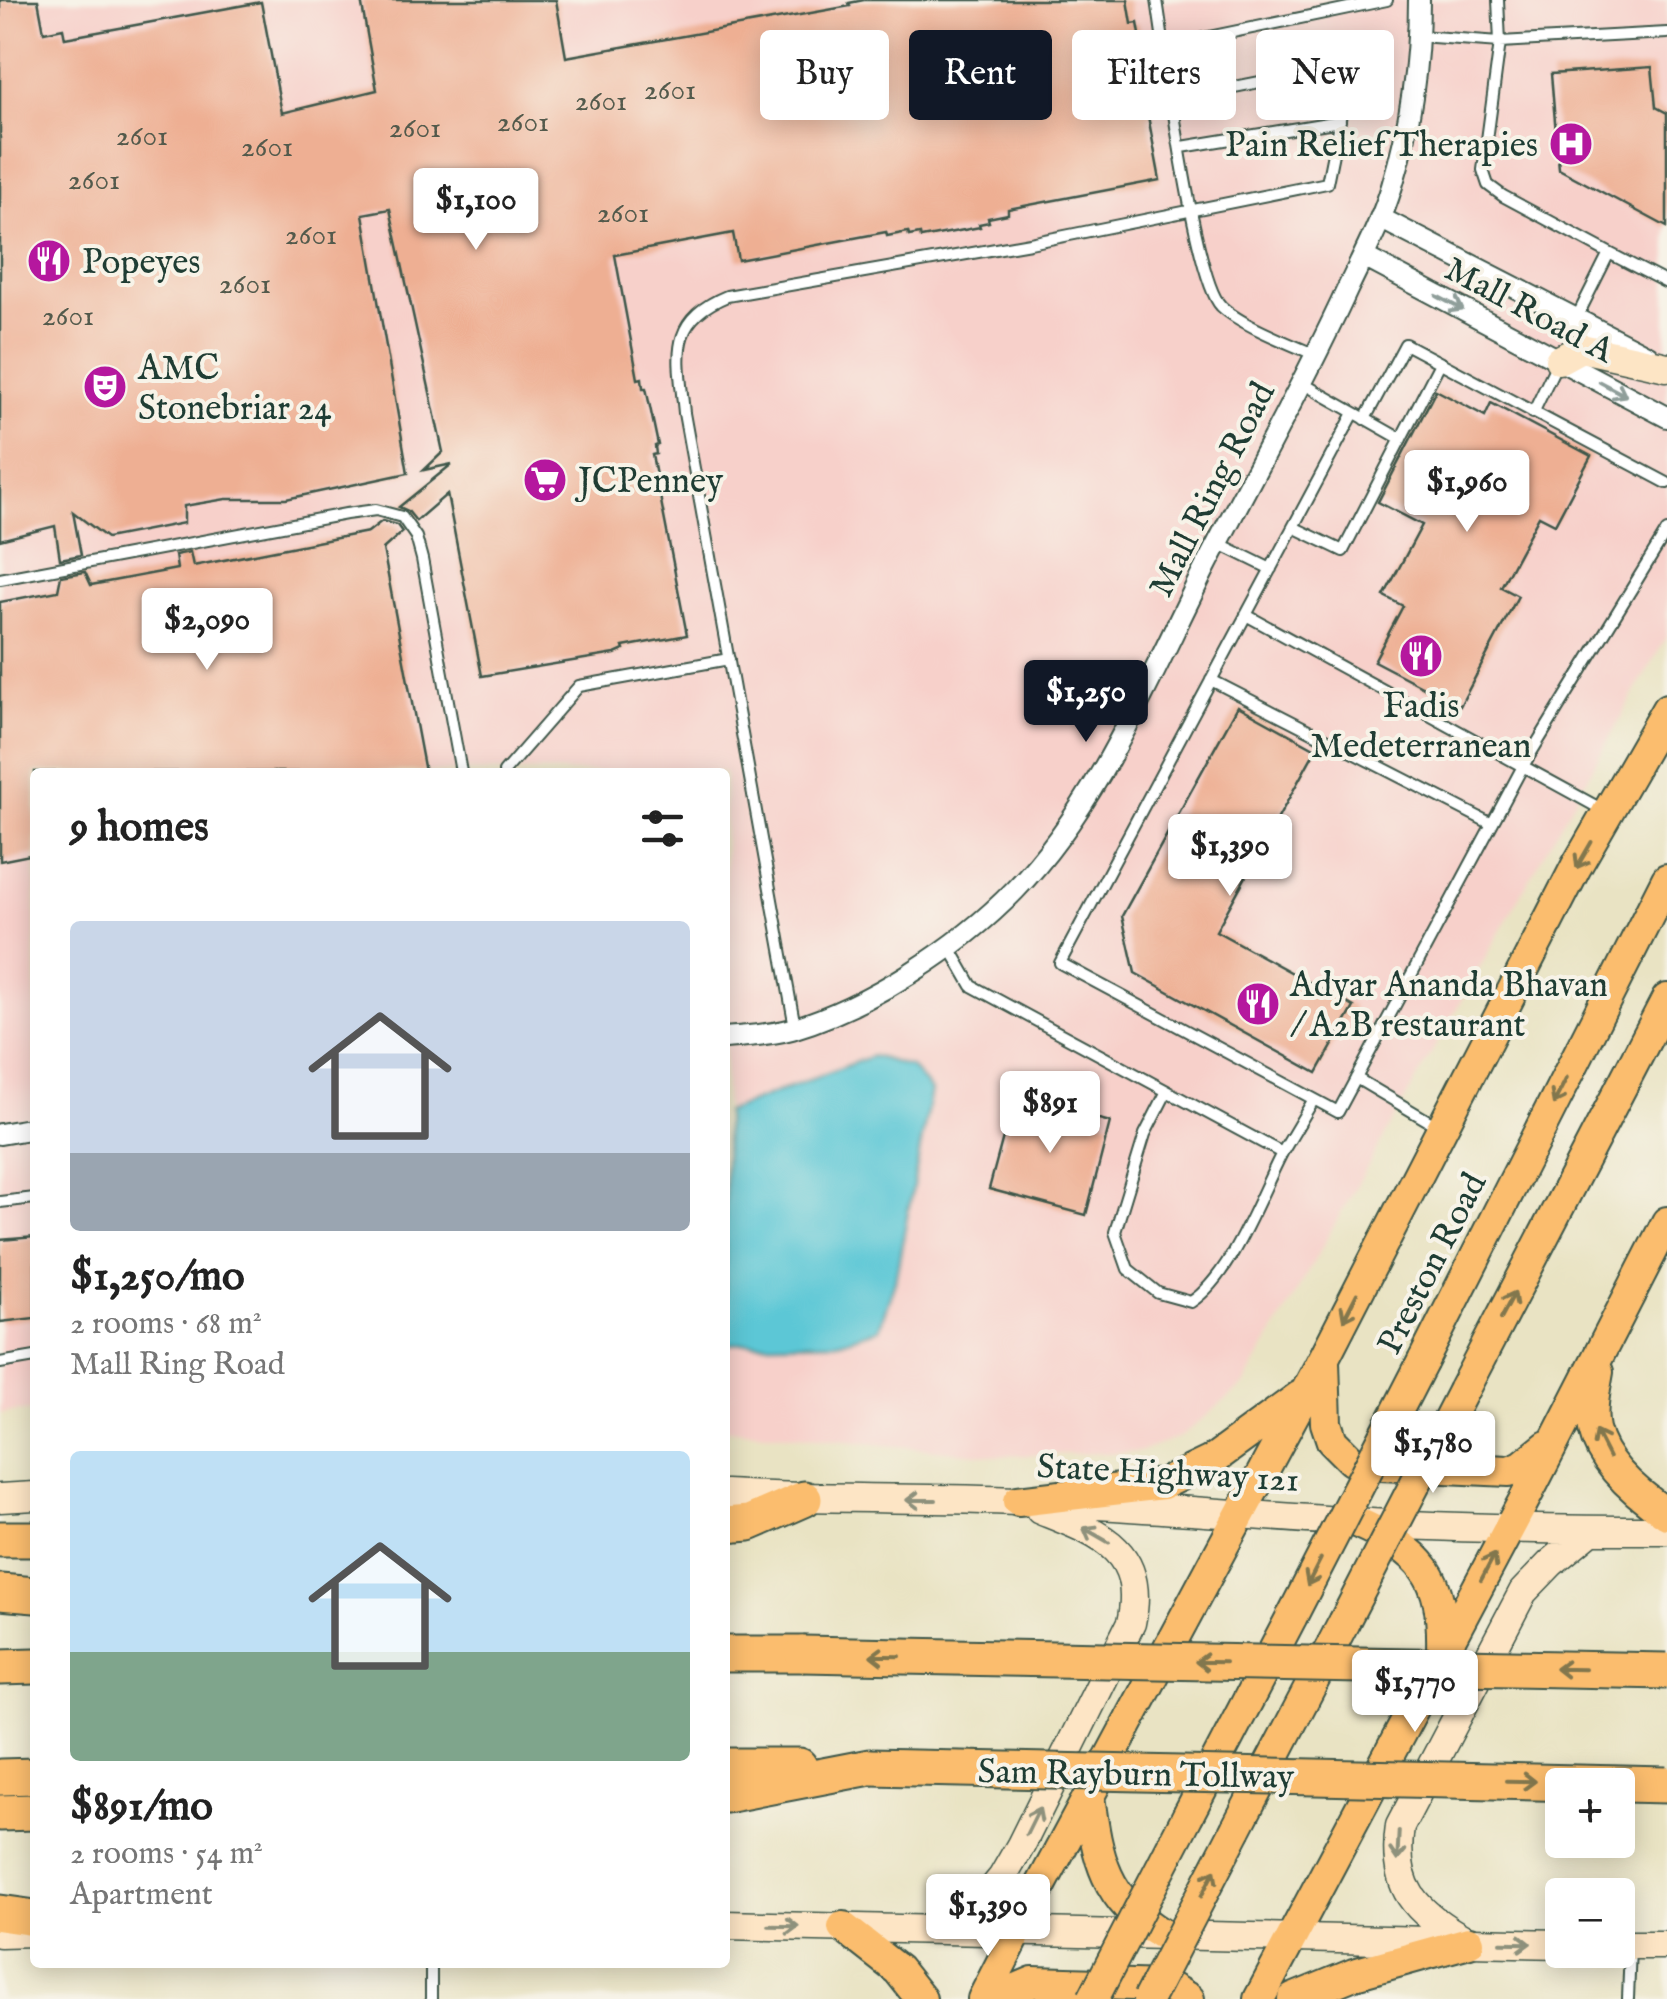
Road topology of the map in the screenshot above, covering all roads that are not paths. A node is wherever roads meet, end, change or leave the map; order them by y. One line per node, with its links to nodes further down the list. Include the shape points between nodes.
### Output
1 (1157, 0): 5 (lane)
2 (1388, 0): 6 (lane)
3 (1420, 0): 8 (street, Mall Ring Road)
4 (1498, 0): 9 (lane)
5 (1162, 30)
6 (1236, 31)
7 (1667, 33): 9 (lane)
8 (1417, 36): 9 (lane); 15 (street, Mall Ring Road, via 1405,132)
9 (1500, 42): 16 (lane, via 1483,170 1488,185)
10 (1236, 87): 12 (lane, via 1351,64)
11 (1177, 120): 13 (lane)
12 (1340, 121): 13 (lane); 14 (lane, via 1327,183)
13 (1182, 147): 14 (lane)
14 (1192, 209): 20 (lane, via 1200,256 1220,305); 36 (lane, via 702,306 678,344 684,413)
15 (1380, 218): 17 (street, Mall Ring Road); 19 (street, Mall Road A)
16 (1609, 253): 18 (lane); 19 (lane)
17 (1364, 258): 20 (street, Mall Ring Road); 21 (street, Mall Road A, one-way to 21)
18 (1667, 283)
19 (1576, 319): 23 (street, Mall Road A)
20 (1316, 356): 24 (street, Mall Ring Road)
21 (1558, 360): 23 (main road, via 1581,348); 25 (lane); 27 (street, Mall Road A, one-way to 27)
22 (1440, 363): 25 (lane); 26 (lane, via 1405,344); 28 (lane)
23 (1667, 367)
24 (1302, 382): 26 (lane); 32 (street, Mall Ring Road)
25 (1533, 413): 29 (lane)
26 (1360, 416): 28 (lane); 30 (lane)
27 (1667, 417)
28 (1401, 439): 30 (lane, via 1342,551)
29 (1667, 483)
30 (1293, 527): 33 (lane)
31 (1667, 531): 39 (lane)
32 (1218, 544): 33 (lane); 45 (street, Mall Ring Road, via 1072,818 1016,889)
33 (1270, 569): 35 (lane)
34 (0, 579): 40 (lane, via 346,514 376,510 402,517 422,560)
35 (1246, 615): 37 (lane); 39 (lane)
36 (729, 659): 41 (lane, via 578,686); 47 (lane)
37 (1211, 680): 43 (lane); 51 (lane, via 1060,963)
38 (1667, 710): 42 (main road)
39 (1523, 766): 42 (lane); 43 (lane)
40 (460, 768)
41 (507, 768)
42 (1608, 812): 52 (main road, one-way to 52)
43 (1492, 824): 49 (lane)
44 (1667, 880): 113 (main road, Preston Road, one-way to 113, bridge)
45 (948, 946): 47 (street, Mall Ring Road, via 847,1008); 50 (lane, via 972,986)
46 (1667, 999): 114 (main road, one-way to 46, bridge)
47 (795, 1028): 48 (street, Mall Ring Road)
48 (730, 1037)
49 (1356, 1078): 51 (lane, via 1338,1112); 52 (lane)
50 (1167, 1091): 55 (lane); 55 (lane, via 1145,1134 1116,1232 1128,1268 1158,1293 1191,1302 1203,1294)
51 (1314, 1100): 55 (lane)
52 (1440, 1128): 61 (main road, one-way to 61)
53 (30, 1129): 54 (street)
54 (0, 1134)
55 (1282, 1153)
56 (30, 1199): 57 (lane)
57 (0, 1202)
58 (1667, 1222): 59 (main road)
59 (1603, 1348): 64 (main road); 71 (main road, one-way to 59, via 1629,1484 1594,1429)
60 (30, 1358): 62 (lane)
61 (1324, 1358): 63 (main road); 64 (main road, via 1328,1432 1359,1464 1509,1471)
62 (0, 1364)
63 (1306, 1391): 69 (main road, via 1211,1460 1163,1484); 70 (main road)
64 (1555, 1439): 74 (main road)
65 (730, 1494): 68 (main road, State Highway 121)
66 (30, 1496): 67 (main road)
67 (0, 1498)
68 (804, 1499): 69 (main road, State Highway 121, one-way to 68); 73 (highway)
69 (1018, 1501): 70 (main road, State Highway 121); 97 (main road, one-way to 69, via 1021,1845 1134,1607 1132,1576 1116,1548)
70 (1242, 1512): 72 (main road, State Highway 121); 90 (main road)
71 (1667, 1514)
72 (1356, 1522): 74 (main road, State Highway 121); 82 (main road, via 1398,1541 1435,1584 1444,1612)
73 (730, 1525)
74 (1509, 1528): 75 (main road, State Highway 121); 82 (main road, one-way to 74)
75 (1592, 1530): 76 (main road, State Highway 121); 103 (main road, one-way to 103, via 1523,1592 1400,1826 1396,1854 1416,1906)
76 (1667, 1530)
77 (0, 1539): 78 (highway)
78 (30, 1539)
79 (0, 1592): 80 (highway)
80 (30, 1595)
81 (730, 1654): 85 (highway, one-way to 81, bridge)
82 (1442, 1654): 102 (main road)
83 (30, 1666): 84 (highway)
84 (0, 1667)
85 (1667, 1671)
86 (30, 1776): 87 (highway)
87 (0, 1777)
88 (731, 1780): 89 (highway, Sam Rayburn Tollway, one-way to 89, bridge, via 870,1767)
89 (1667, 1784)
90 (1090, 1796): 98 (main road); 101 (main road, via 1106,1874 1120,1900)
91 (30, 1812): 92 (highway)
92 (0, 1813)
93 (0, 1913): 94 (highway)
94 (30, 1917)
95 (730, 1925): 96 (main road, one-way to 96)
96 (842, 1927): 97 (main road); 110 (main road, via 898,1970)
97 (959, 1930): 98 (main road)
98 (1019, 1931): 101 (main road); 111 (main road)
99 (30, 1932): 100 (main road)
100 (0, 1933)
101 (1162, 1934): 102 (main road)
102 (1291, 1939): 103 (main road); 116 (main road)
103 (1469, 1942): 104 (main road, one-way to 104); 117 (main road, via 1369,1969)
104 (1545, 1944)
105 (1635, 1945): 106 (main road)
106 (1667, 1945)
107 (431, 1968): 109 (lane)
108 (1626, 1968): 118 (lane)
109 (431, 1999)
110 (921, 1999)
111 (984, 1999)
112 (993, 1999): 115 (main road, via 1032,1982 1168,1986)
113 (1094, 1999)
114 (1148, 1999)
115 (1189, 1999)
116 (1259, 1999)
117 (1294, 1999)
118 (1628, 1999)

